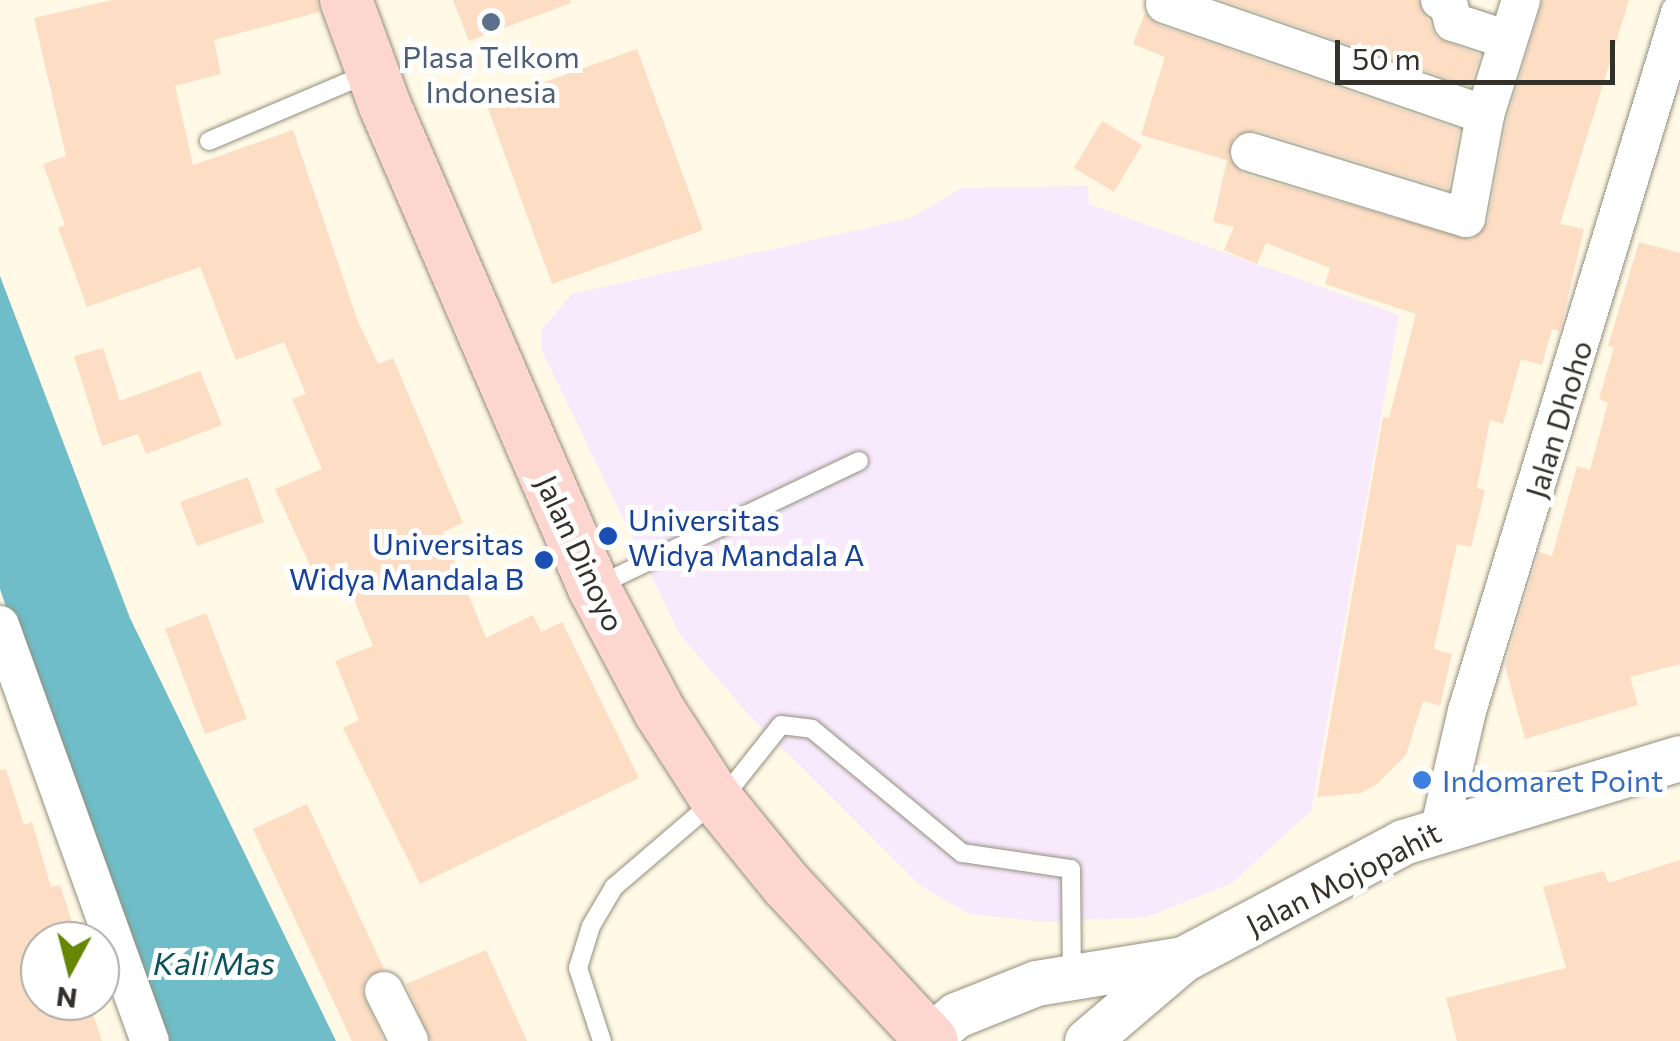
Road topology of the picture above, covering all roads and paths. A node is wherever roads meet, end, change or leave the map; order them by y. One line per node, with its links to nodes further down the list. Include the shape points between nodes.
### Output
1 (346, 0): 7 (main road, Jalan Dinoyo)
2 (1440, 0): 6 (street, via 1448,3 1454,22)
3 (1521, 0): 6 (street)
4 (1165, 4): 8 (street)
5 (1680, 13): 16 (street, Jalan Dhoho, via 1468,712)
6 (1508, 40): 8 (street)
7 (372, 72): 9 (lane); 12 (main road, Jalan Dinoyo)
8 (1486, 114): 10 (street, via 1466,218)
9 (209, 141)
10 (1250, 152)
11 (859, 462): 12 (lane)
12 (594, 588): 15 (main road, Jalan Dinoyo, via 660,712)
13 (0, 625): 21 (street)
14 (1680, 758): 16 (street, Jalan Mojopahit)
15 (715, 797): 18 (lane, via 734,784 780,725 812,729 962,853 1071,868); 20 (main road, Jalan Dinoyo, via 850,958); 23 (lane, via 614,887 591,926 578,968)
16 (1440, 827): 17 (street, Jalan Mojopahit)
17 (1183, 959): 18 (street, Jalan Mojopahit); 24 (street, Jalan Mojopahit)
18 (1072, 976): 20 (street, Jalan Mojopahit, via 998,995)
19 (384, 991): 22 (street)
20 (931, 1039)
21 (150, 1041)
22 (409, 1041)
23 (602, 1041)
24 (1087, 1041)

